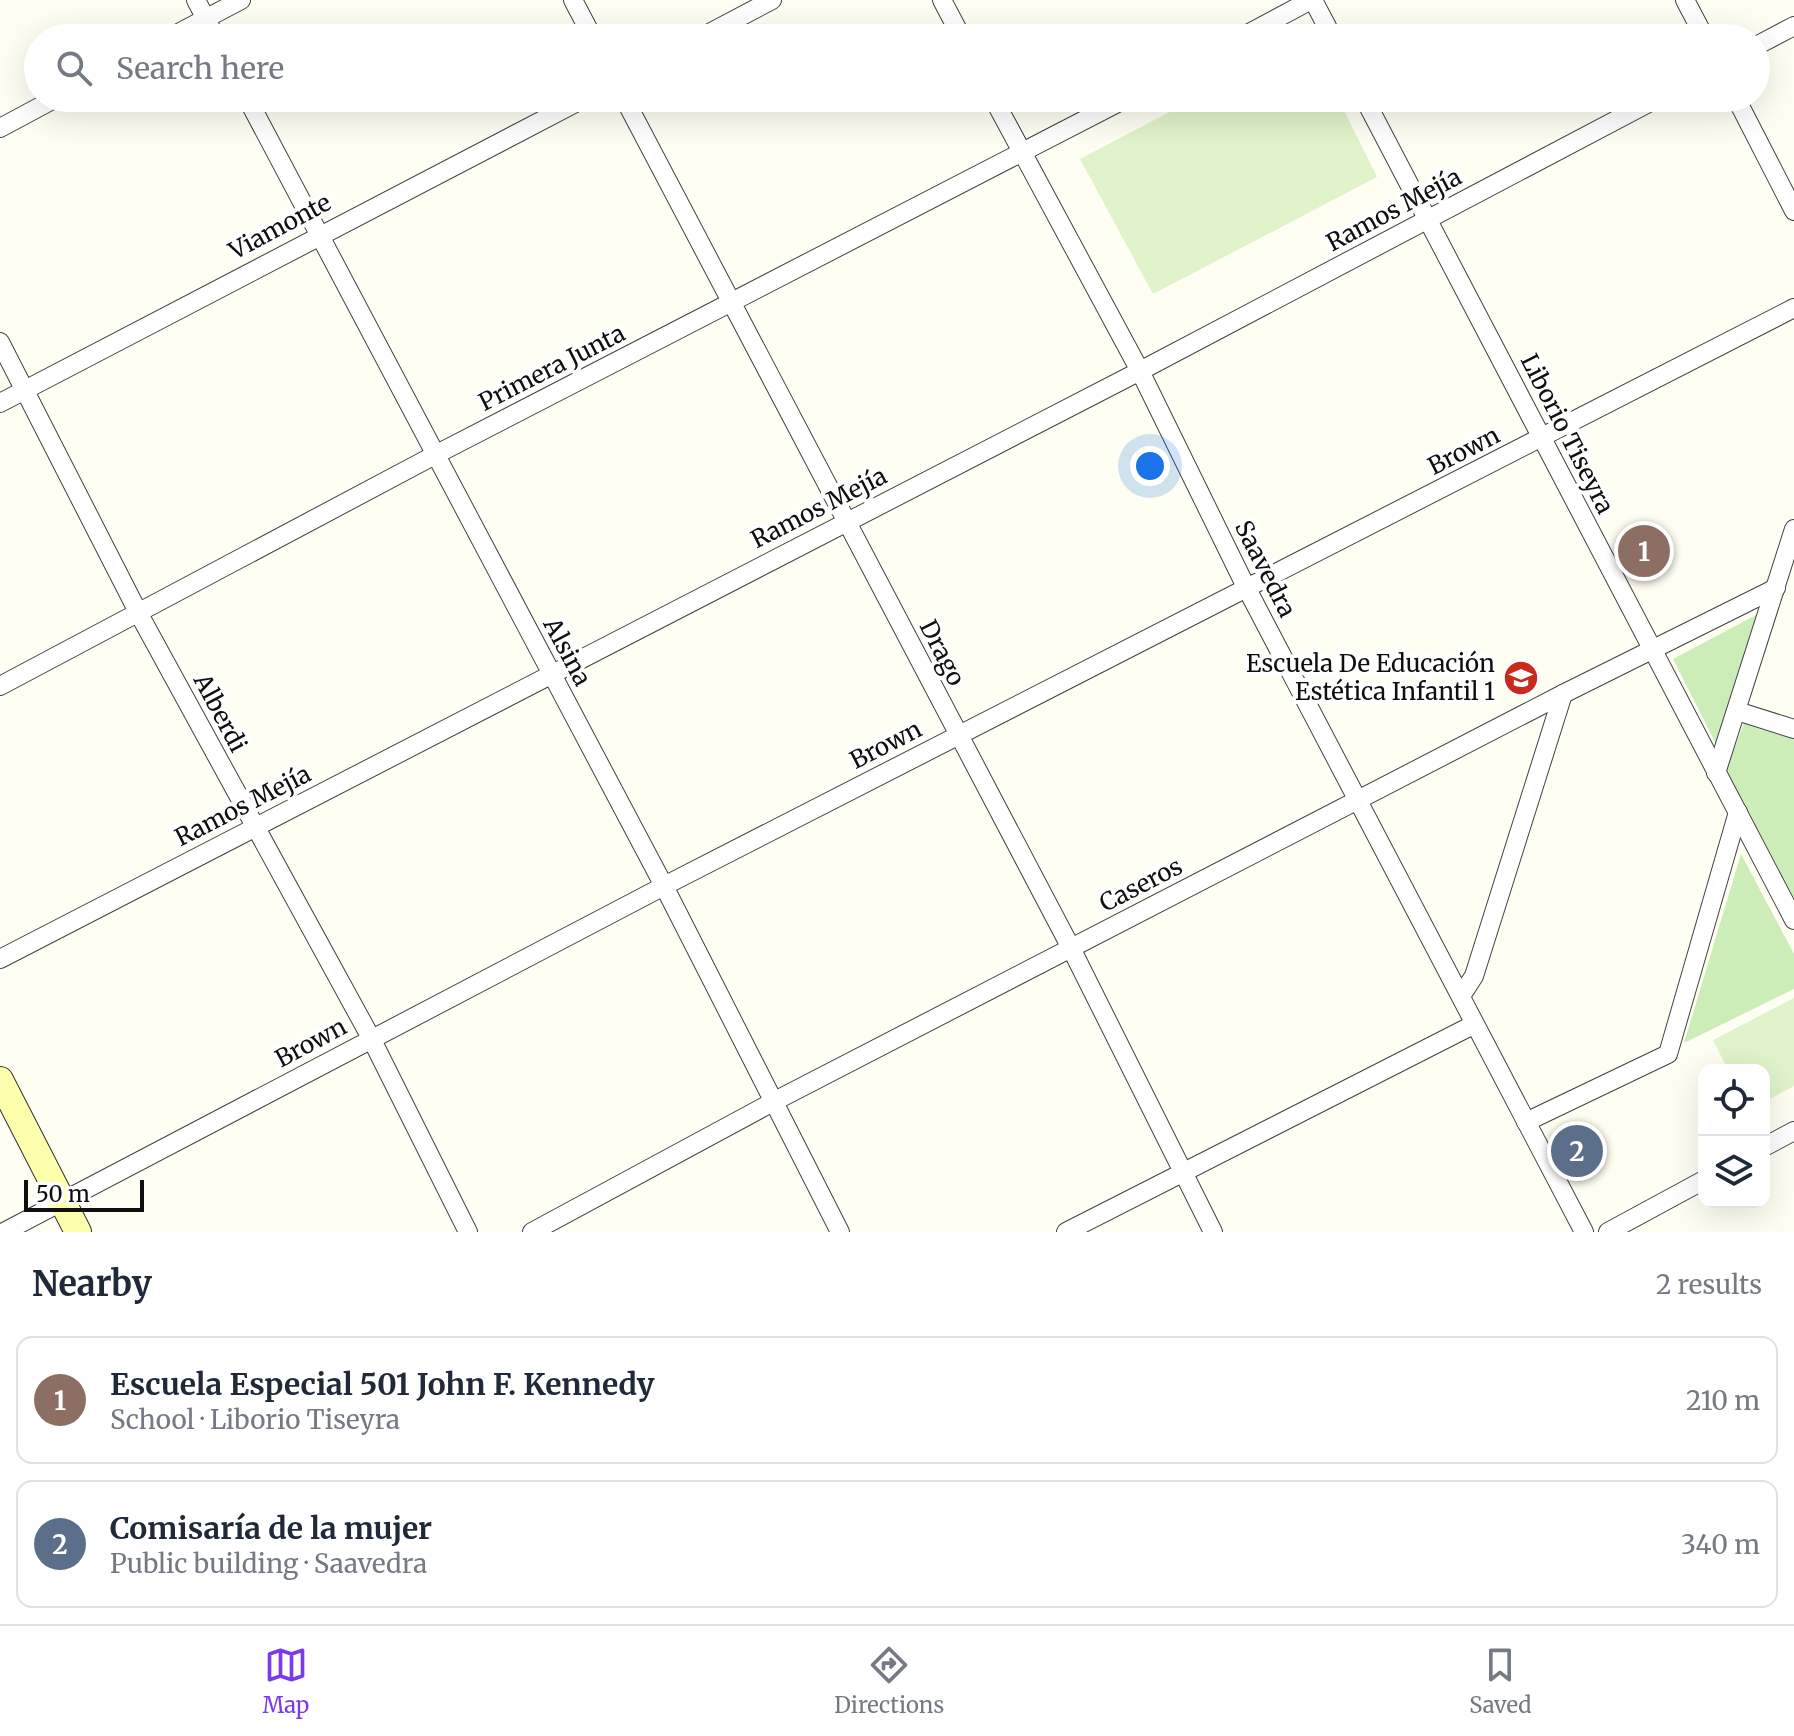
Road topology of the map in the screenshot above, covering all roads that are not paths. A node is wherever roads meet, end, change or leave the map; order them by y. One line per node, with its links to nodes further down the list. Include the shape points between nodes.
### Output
1 (196, 0): 8 (street)
2 (241, 0): 8 (street)
3 (573, 0): 11 (street)
4 (772, 0): 12 (street)
5 (942, 0): 13 (street)
6 (1312, 0): 14 (street); 15 (street)
7 (1685, 0): 16 (street)
8 (206, 18): 9 (street); 10 (street)
9 (195, 24)
10 (209, 24)
11 (586, 24)
12 (727, 24)
13 (955, 24)
14 (1267, 24)
15 (1325, 24)
16 (1698, 24)
17 (1794, 26): 18 (street)
18 (1770, 39)
19 (30, 112): 28 (street)
20 (254, 112): 32 (street, Alsina)
21 (558, 112): 32 (street, Viamonte)
22 (631, 112): 33 (street, Drago)
23 (1000, 112): 29 (street, Saavedra)
24 (1101, 112): 29 (street, Primera Junta)
25 (1371, 112): 31 (street, Liborio Tiseyra)
26 (1631, 112): 31 (street, Ramos Mejía)
27 (1743, 112): 30 (street)
28 (0, 128)
29 (1022, 154): 33 (street, Primera Junta); 36 (street, Saavedra)
30 (1794, 211)
31 (1428, 219): 36 (street, Ramos Mejía); 39 (street, Liborio Tiseyra)
32 (317, 235): 37 (street, Viamonte); 40 (street, Alsina)
33 (733, 302): 40 (street, Primera Junta); 41 (street, Drago)
34 (1794, 308): 39 (street, Brown)
35 (0, 342): 37 (street, Alberdi)
36 (1140, 371): 41 (street, Ramos Mejía); 43 (street, Saavedra)
37 (25, 390): 38 (street, Viamonte); 45 (street, Alberdi)
38 (0, 403)
39 (1542, 438): 43 (street, Brown); 46 (street, Liborio Tiseyra)
40 (433, 456): 45 (street, Primera Junta); 47 (street, Alsina)
41 (847, 521): 47 (street, Ramos Mejía); 52 (street, Drago)
42 (1794, 529): 44 (street)
43 (1246, 587): 52 (street, Brown); 54 (street, Saavedra)
44 (1776, 588): 46 (street, Caseros); 50 (street)
45 (139, 614): 48 (street, Primera Junta); 56 (street, Alberdi)
46 (1653, 652): 49 (street, Caseros); 53 (street, Liborio Tiseyra)
47 (551, 673): 56 (street, Ramos Mejía); 57 (street, Alsina)
48 (0, 686)
49 (1563, 694): 54 (street, Caseros); 61 (street, via 1474,976)
50 (1737, 711): 51 (street); 53 (street)
51 (1794, 729)
52 (958, 735): 57 (street, Brown); 59 (street, Drago)
53 (1716, 773): 55 (street, Liborio Tiseyra)
54 (1358, 802): 59 (street, Caseros); 61 (street, Saavedra)
55 (1738, 812): 58 (street, Liborio Tiseyra); 66 (street, via 1668,1054)
56 (254, 827): 60 (street, Ramos Mejía); 63 (street, Alberdi)
57 (664, 886): 63 (street, Brown); 65 (street, Alsina)
58 (1794, 920)
59 (1071, 948): 65 (street, Caseros); 69 (street, Drago)
60 (0, 959)
61 (1461, 996): 62 (street, Saavedra)
62 (1473, 1025): 66 (street, Saavedra); 69 (street)
63 (371, 1038): 71 (street, Brown); 74 (street, Alberdi)
64 (0, 1080): 71 (main road)
65 (771, 1103): 75 (street, Caseros); 76 (street, Alsina)
66 (1526, 1122): 79 (street, Saavedra)
67 (1794, 1131): 68 (street)
68 (1770, 1144)
69 (1182, 1174): 77 (street); 78 (street, Drago)
70 (1698, 1183): 80 (street)
71 (61, 1201): 72 (street, Brown); 73 (main road)
72 (4, 1232)
73 (78, 1232)
74 (468, 1232)
75 (532, 1232)
76 (840, 1232)
77 (1066, 1232)
78 (1213, 1232)
79 (1584, 1232)
80 (1608, 1232)

